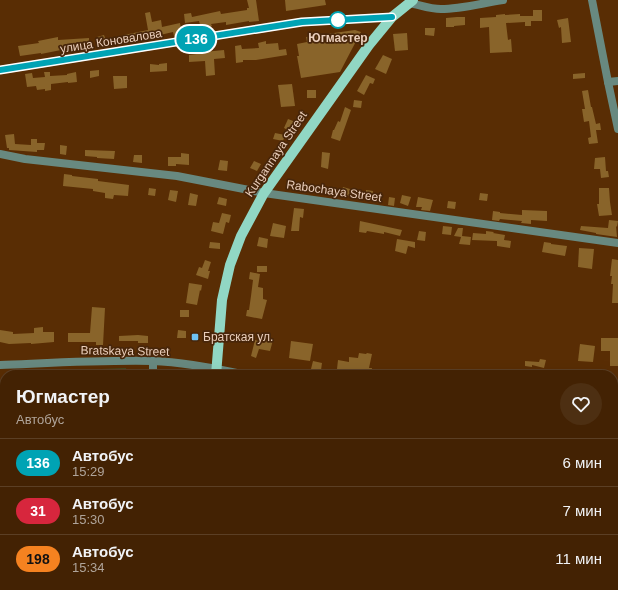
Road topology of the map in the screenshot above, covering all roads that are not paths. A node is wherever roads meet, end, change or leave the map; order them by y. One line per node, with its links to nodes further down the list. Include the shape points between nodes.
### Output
1 (503, 0): 3 (street, via 440,9)
2 (592, 0): 7 (street)
3 (411, 1): 4 (main road, Kurgannaya Street)
4 (392, 17): 5 (street, улица Коновалова, via 302,22); 10 (main road, Kurgannaya Street, via 369,45)
5 (0, 70)
6 (618, 81): 7 (street)
7 (608, 82): 8 (street)
8 (618, 129)
9 (0, 154): 10 (street, Rabochaya Street, via 176,176)
10 (264, 193): 11 (street, Rabochaya Street); 16 (main road, Kurgannaya Street, via 241,236 230,266 222,300)
11 (618, 243)
12 (153, 361): 13 (street, Bratskaya Street); 14 (street); 15 (street, Bratskaya Street, via 203,366)
13 (0, 365)
14 (153, 370)
15 (212, 370)
16 (216, 370)

